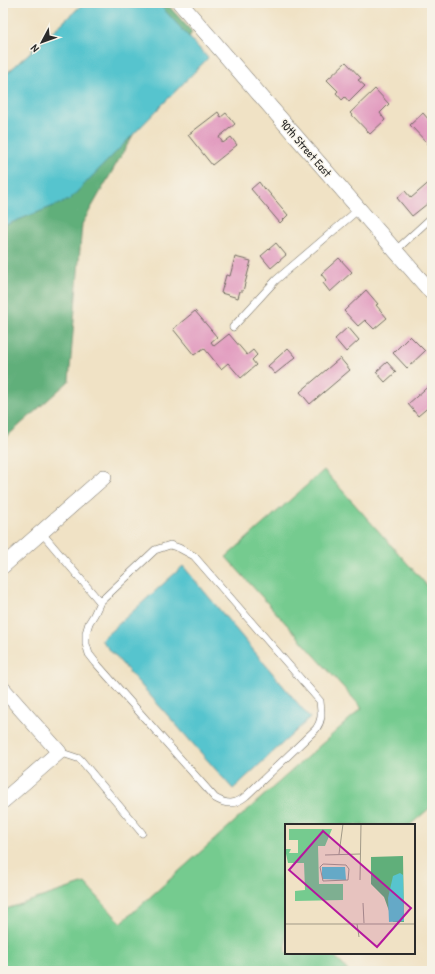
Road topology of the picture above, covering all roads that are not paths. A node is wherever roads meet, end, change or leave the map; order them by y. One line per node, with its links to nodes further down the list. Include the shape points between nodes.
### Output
1 (180, 3): 2 (street, 90th Street East)
2 (359, 209): 4 (street, 90th Street East); 6 (lane, via 276,280)
3 (432, 217): 4 (lane)
4 (395, 251): 5 (street, 90th Street East)
5 (432, 293)
6 (233, 327)
7 (104, 477): 8 (street)
8 (41, 532): 9 (street); 10 (lane)
9 (3, 566)
10 (100, 602): 10 (lane, via 154,550 170,545 187,551 200,562 320,701 320,723 240,800 234,803 221,802 89,654 86,644 88,623)
11 (3, 689): 12 (street)
12 (58, 752): 13 (street); 14 (lane, via 80,760)
13 (3, 801)
14 (142, 833)

